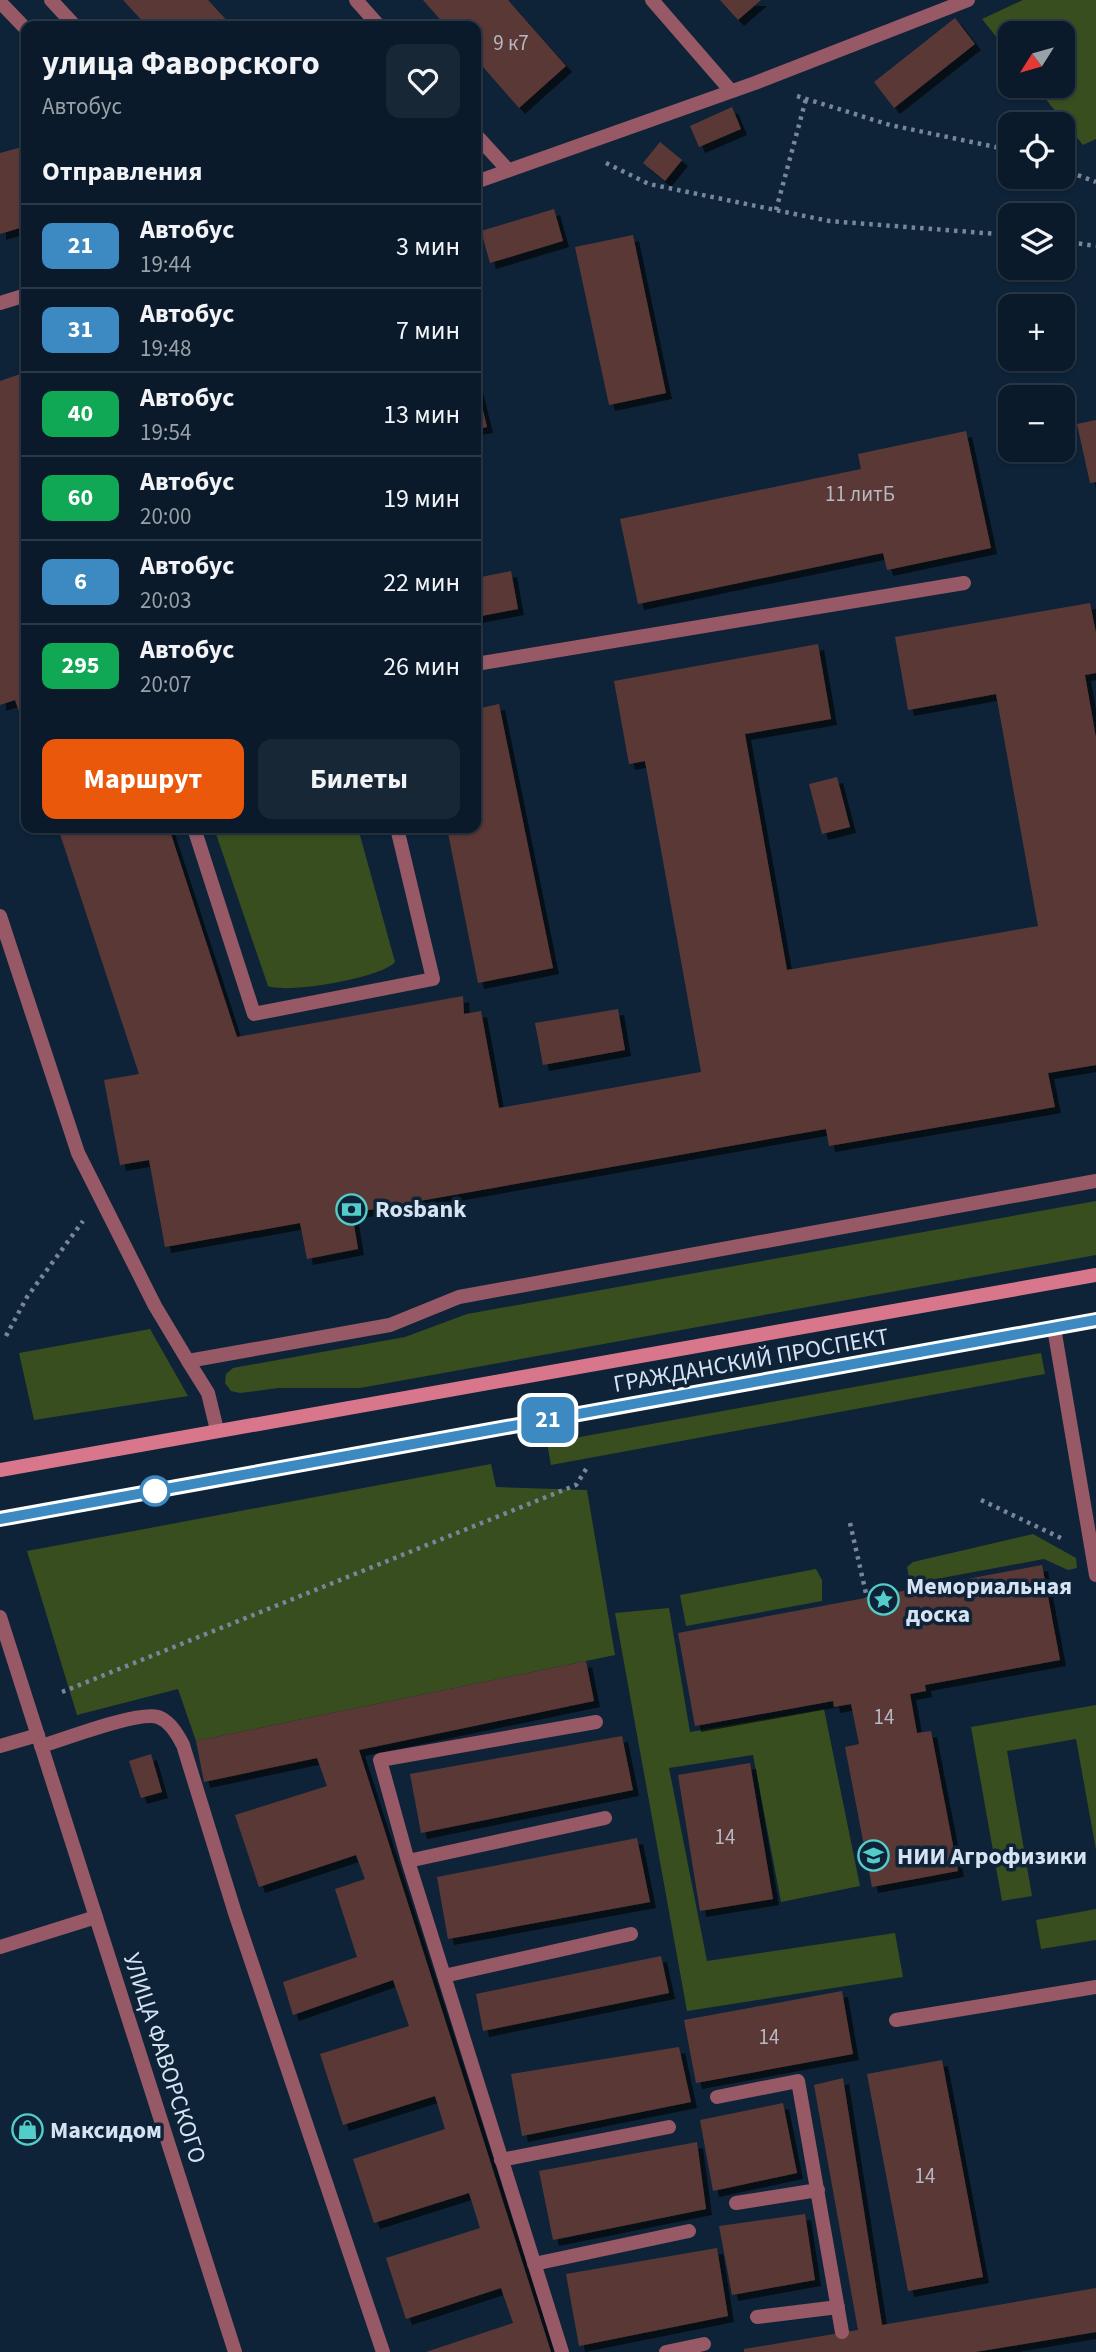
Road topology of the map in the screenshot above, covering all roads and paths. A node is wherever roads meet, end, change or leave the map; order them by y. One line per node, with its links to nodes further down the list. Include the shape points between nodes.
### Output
1 (51, 0): 6 (street)
2 (356, 0): 7 (street)
3 (652, 0): 10 (street)
4 (964, 1): 9 (street)
5 (0, 2): 8 (street)
6 (70, 21)
7 (375, 21)
8 (21, 24)
9 (755, 83): 10 (street); 11 (path)
10 (732, 91): 13 (street)
11 (806, 99): 14 (path, via 890,125); 19 (path)
12 (481, 140): 15 (street)
13 (574, 147): 15 (street); 19 (path, via 649,184)
14 (998, 148)
15 (508, 170): 17 (street)
16 (1075, 174): 18 (path)
17 (481, 180)
18 (1096, 183)
19 (776, 210): 20 (path, via 830,221)
20 (998, 234)
21 (1075, 244): 22 (path)
22 (1096, 246)
23 (21, 297): 24 (street)
24 (0, 303)
25 (964, 583): 26 (street)
26 (481, 663)
27 (196, 833): 28 (street, via 254,1014 433,979)
28 (398, 833)
29 (0, 916): 31 (street, via 78,1153)
30 (1096, 1181): 36 (street, via 459,1297 390,1325)
31 (100, 1197): 35 (path, via 27,1297); 36 (street)
32 (1096, 1275): 37 (main road, ГРАЖДАНСКИЙ ПРОСПЕКТ)
33 (1096, 1320): 34 (main road, ГРАЖДАНСКИЙ ПРОСПЕКТ)
34 (1054, 1328): 41 (main road, ГРАЖДАНСКИЙ ПРОСПЕКТ); 43 (street)
35 (6, 1336)
36 (188, 1361): 37 (street, via 208,1393)
37 (218, 1430): 39 (main road, ГРАЖДАНСКИЙ ПРОСПЕКТ)
38 (588, 1466): 47 (path, via 576,1485)
39 (0, 1470)
40 (981, 1500): 43 (path)
41 (0, 1519)
42 (850, 1523): 45 (path)
43 (1092, 1552): 44 (street)
44 (1096, 1575)
45 (867, 1598)
46 (0, 1617): 49 (street, УЛИЦА ФАВОРСКОГО)
47 (62, 1692)
48 (596, 1722): 52 (street, via 380,1760)
49 (40, 1741): 50 (street); 53 (street, УЛИЦА ФАВОРСКОГО); 71 (street, via 141,1717 159,1717 176,1731)
50 (0, 1746)
51 (605, 1818): 52 (street)
52 (408, 1861): 56 (street)
53 (96, 1917): 55 (street); 70 (street, УЛИЦА ФАВОРСКОГО)
54 (631, 1934): 56 (street)
55 (0, 1947)
56 (444, 1976): 61 (street)
57 (1096, 1986): 58 (street)
58 (896, 2020)
59 (717, 2097): 62 (street, via 798,2081)
60 (669, 2127): 61 (street)
61 (501, 2160): 65 (street)
62 (818, 2190): 63 (street); 66 (street)
63 (736, 2203)
64 (690, 2231): 65 (street)
65 (534, 2264): 72 (street)
66 (838, 2306): 67 (street); 68 (street)
67 (757, 2317)
68 (842, 2333)
69 (704, 2344): 73 (street)
70 (235, 2352)
71 (383, 2352)
72 (562, 2352)
73 (666, 2352)

